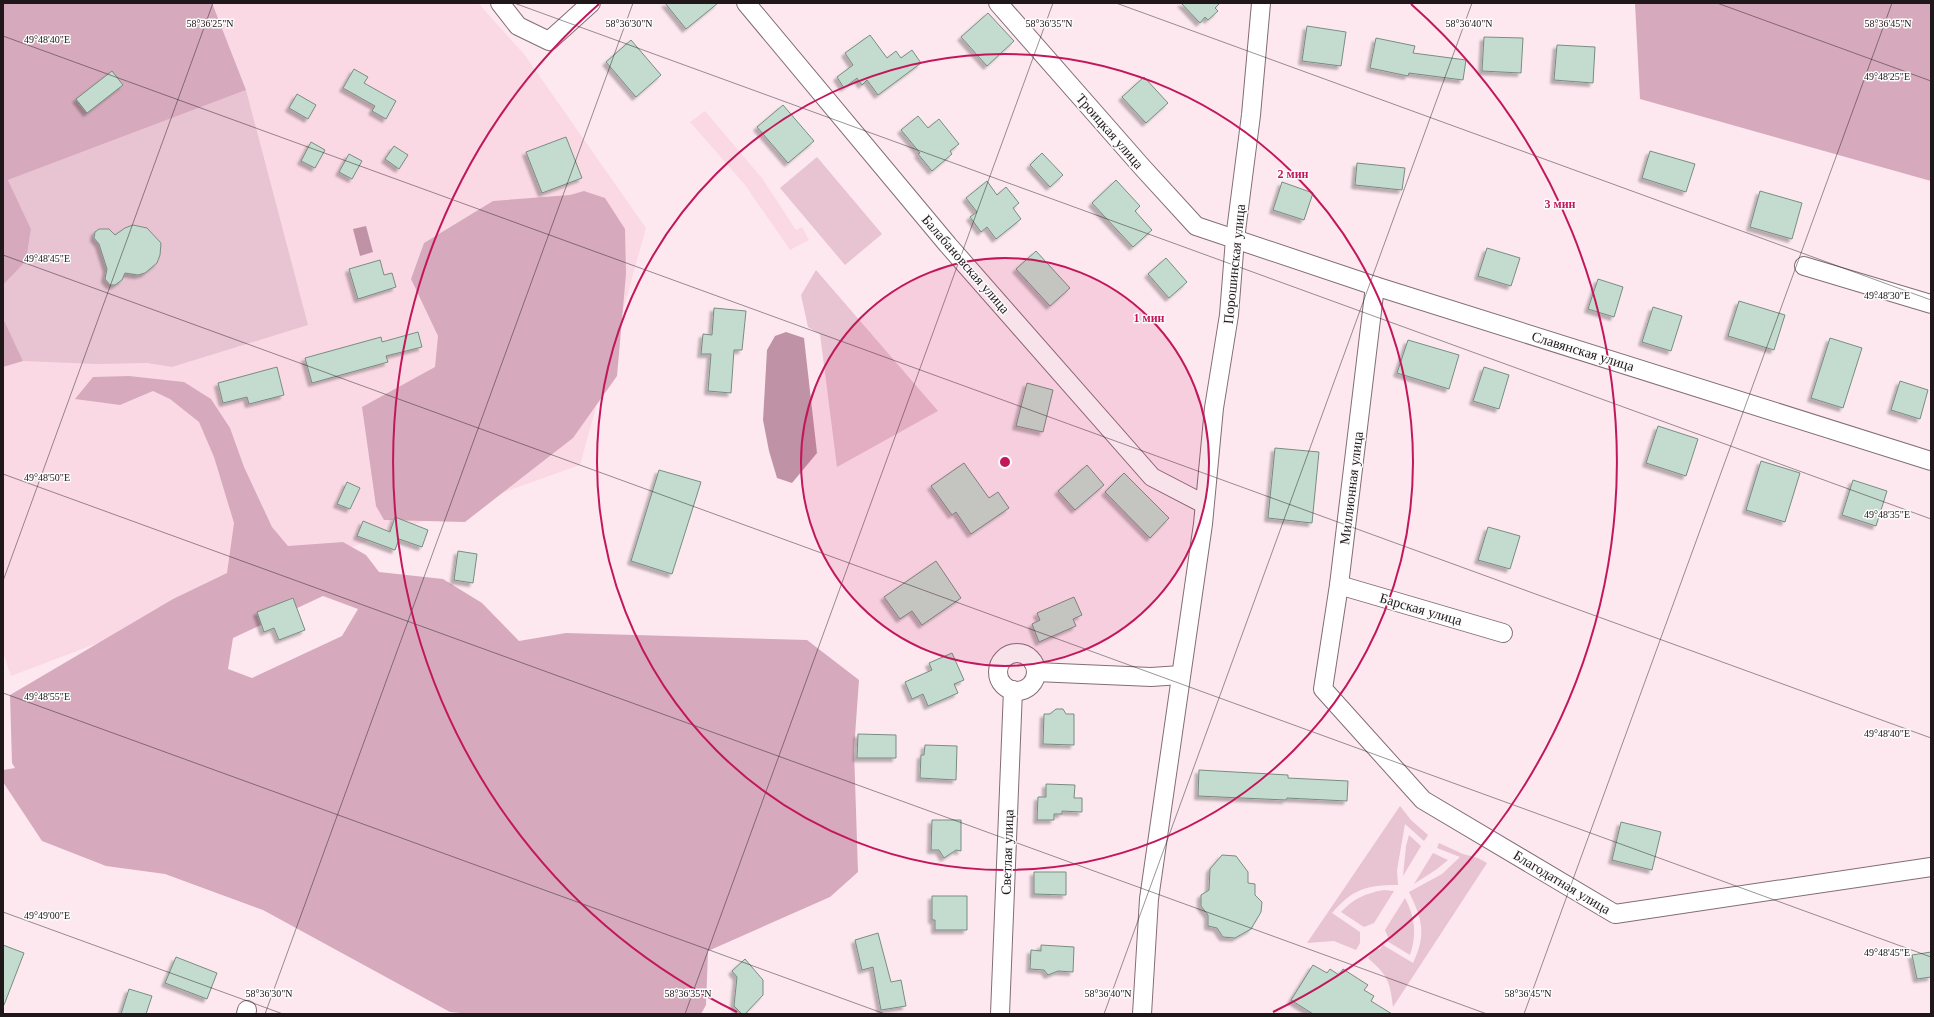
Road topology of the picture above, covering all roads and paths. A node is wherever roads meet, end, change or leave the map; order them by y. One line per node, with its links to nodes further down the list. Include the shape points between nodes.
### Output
1 (500, 3): 2 (street, via 518,26 549,41)
2 (592, 3)
3 (746, 3): 11 (street, Балабановская улица, via 948,245 1152,477)
4 (998, 3): 6 (street, Троицкая улица, via 1196,226)
5 (1261, 3): 6 (street, Порошинская улица, via 1251,115)
6 (1235, 239): 8 (street, Славянская улица); 11 (street, Порошинская улица, via 1229,315 1214,408)
7 (1804, 266): 9 (street)
8 (1374, 286): 10 (street, Славянская улица); 12 (street, Миллионная улица)
9 (1931, 304)
10 (1931, 460)
11 (1204, 504): 15 (street, Порошинская улица)
12 (1339, 585): 13 (street, Барская улица); 17 (street, Миллионная улица)
13 (1503, 633)
14 (1036, 672): 15 (street, via 1151,677); 16 (street, via 1030,685 1021,690); 16 (street, via 1032,660 1023,654 1006,656 999,666 1000,679 1007,688)
15 (1181, 675): 20 (street, Порошинская улица, via 1149,899)
16 (1013, 690): 19 (street, Светлая улица)
17 (1323, 690): 18 (street, Благодатная улица, via 1423,800 1615,914)
18 (1931, 867)
19 (1000, 1014)
20 (1142, 1014)

